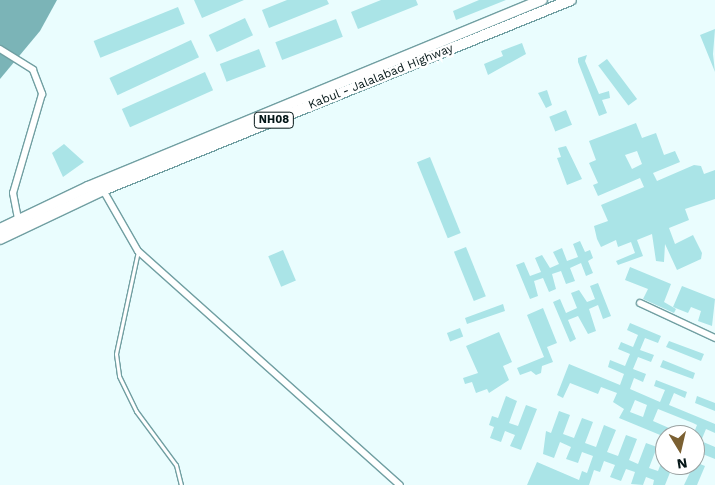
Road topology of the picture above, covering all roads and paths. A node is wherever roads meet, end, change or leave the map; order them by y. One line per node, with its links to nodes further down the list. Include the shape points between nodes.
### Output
1 (542, 0): 3 (highway, Kabul - Jalalabad Highway / NH08)
2 (570, 0): 3 (highway, Kabul - Jalalabad Highway / NH08)
3 (445, 45): 5 (highway, Kabul - Jalalabad Highway / NH08)
4 (0, 48): 9 (street, via 33,70 42,94 13,193)
5 (124, 176): 6 (highway, Kabul - Jalalabad Highway / NH08); 7 (highway, Kabul - Jalalabad Highway / NH08)
6 (103, 190): 7 (highway, Kabul - Jalalabad Highway / NH08); 12 (street)
7 (90, 191): 8 (highway, Kabul - Jalalabad Highway / NH08)
8 (38, 214): 9 (highway, Kabul - Jalalabad Highway / NH08); 11 (highway, Kabul - Jalalabad Highway / NH08)
9 (18, 219): 10 (highway, Kabul - Jalalabad Highway / NH08)
10 (0, 229)
11 (0, 239)
12 (138, 251): 15 (lane, via 116,354 119,376 136,411 176,464); 16 (street)
13 (640, 303): 14 (street)
14 (715, 338)
15 (181, 485)
16 (400, 485)

